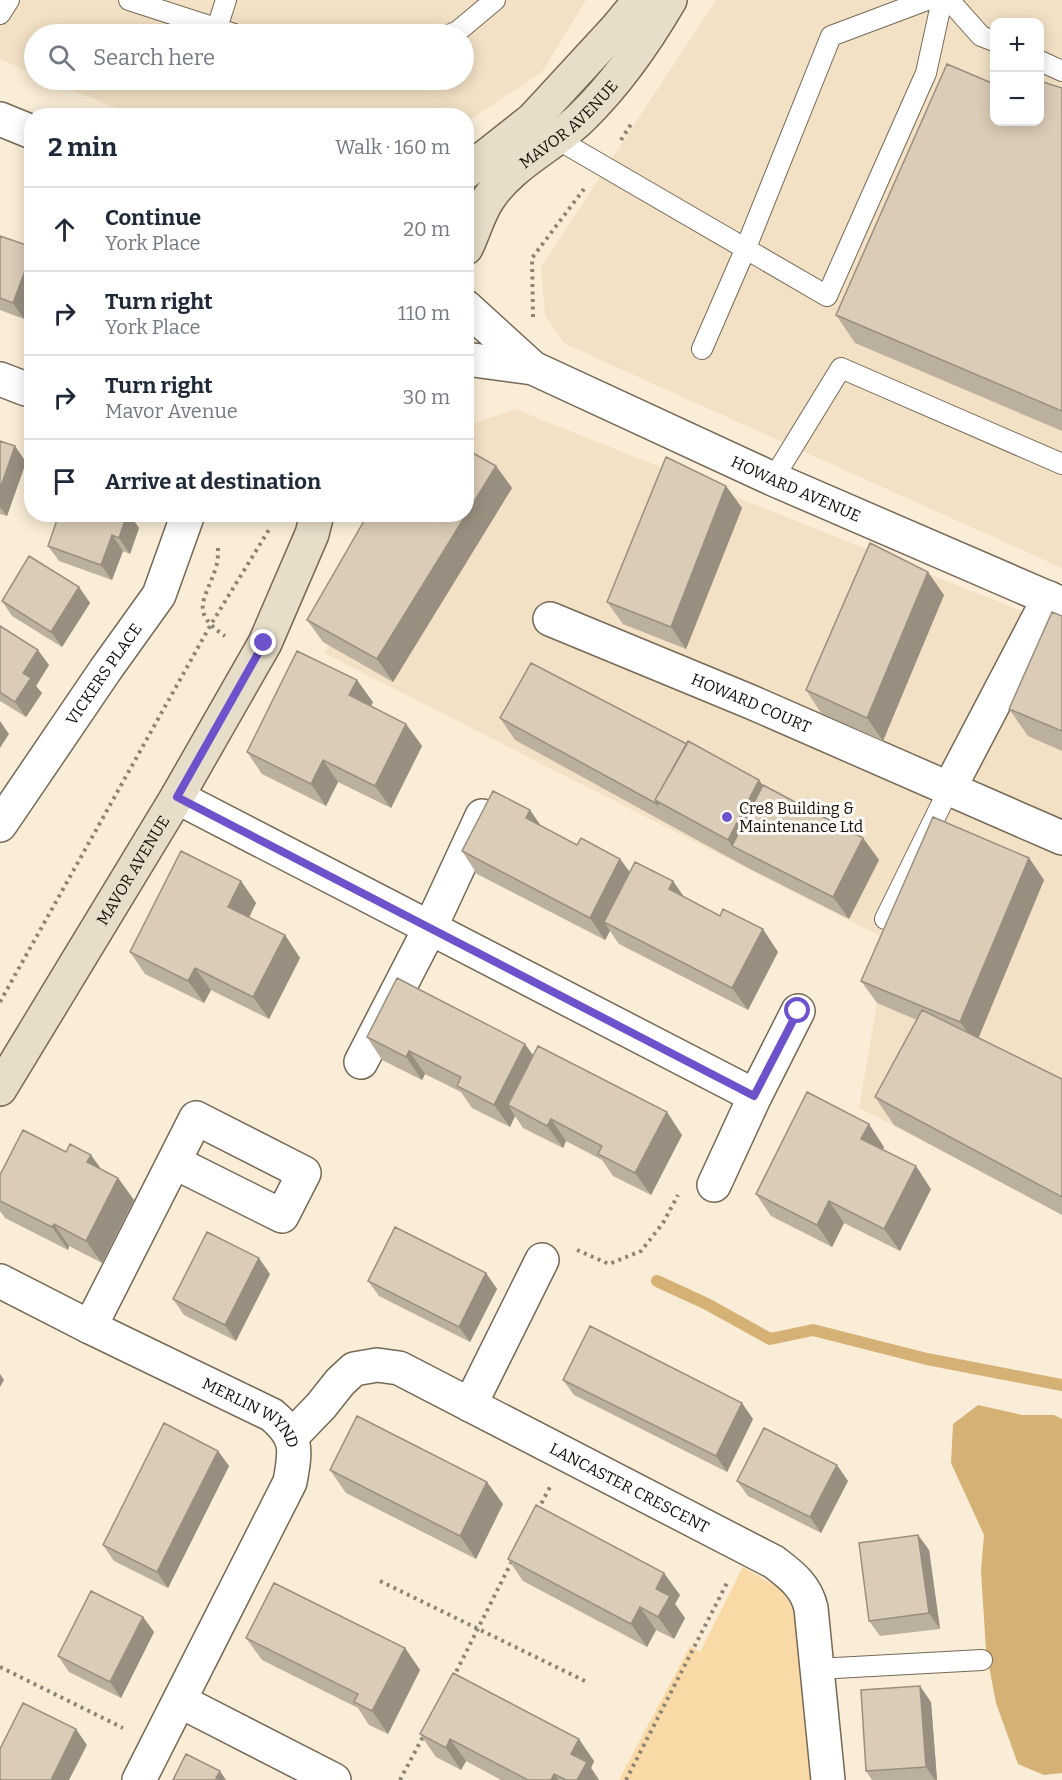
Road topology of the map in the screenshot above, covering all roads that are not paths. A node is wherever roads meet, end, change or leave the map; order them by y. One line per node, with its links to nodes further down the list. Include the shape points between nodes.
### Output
1 (9, 0): 10 (lane)
2 (129, 0): 11 (lane)
3 (226, 0): 12 (lane)
4 (495, 0): 13 (lane)
5 (640, 0): 19 (street, MAVOR AVENUE)
6 (670, 0): 19 (street, MAVOR AVENUE, via 615,84 581,119)
7 (927, 0): 22 (lane, via 831,36)
8 (942, 0): 22 (lane, via 926,73 827,296)
9 (949, 0): 14 (lane, via 981,36)
10 (0, 14)
11 (203, 24)
12 (225, 24)
13 (466, 24)
14 (990, 39)
15 (1044, 63): 16 (lane)
16 (1062, 71)
17 (0, 119): 18 (street)
18 (24, 129)
19 (544, 129): 20 (street, MAVOR AVENUE); 21 (street, MAVOR AVENUE, via 488,199); 22 (lane)
20 (474, 168)
21 (474, 230)
22 (745, 250): 24 (lane)
23 (474, 314): 26 (street, HOWARD AVENUE)
24 (702, 349)
25 (474, 360): 26 (street, HOWARD AVENUE)
26 (533, 368): 28 (street, HOWARD AVENUE)
27 (1062, 464): 28 (lane, via 841,368)
28 (773, 479): 31 (street, HOWARD AVENUE)
29 (185, 522): 36 (street, VICKERS PLACE, via 159,595)
30 (315, 522): 35 (street, MAVOR AVENUE, via 256,657)
31 (1055, 601): 33 (street)
32 (550, 619): 33 (street, HOWARD COURT)
33 (949, 789): 37 (street, HOWARD COURT); 38 (lane)
34 (492, 794): 39 (street)
35 (177, 797): 39 (street); 42 (street, MAVOR AVENUE)
36 (0, 825)
37 (1062, 838)
38 (885, 919)
39 (430, 928): 41 (street); 43 (street)
40 (798, 1011): 43 (street)
41 (362, 1062)
42 (0, 1089)
43 (754, 1096): 45 (street)
44 (174, 1162): 48 (street)
45 (714, 1185)
46 (542, 1260): 49 (street)
47 (0, 1281): 48 (street, MERLIN WYND)
48 (90, 1328): 50 (street, MERLIN WYND, via 272,1414)
49 (470, 1405): 50 (street, LANCASTER CRESCENT, via 399,1368 377,1365 354,1369); 52 (street, LANCASTER CRESCENT, via 746,1547 790,1574 808,1596)
50 (291, 1437): 53 (street, MERLIN WYND, via 295,1456 290,1482)
51 (982, 1660): 52 (lane)
52 (817, 1669): 56 (street, LANCASTER CRESCENT)
53 (180, 1701): 54 (street, MERLIN WYND); 55 (street)
54 (139, 1780)
55 (334, 1780)
56 (828, 1780)

